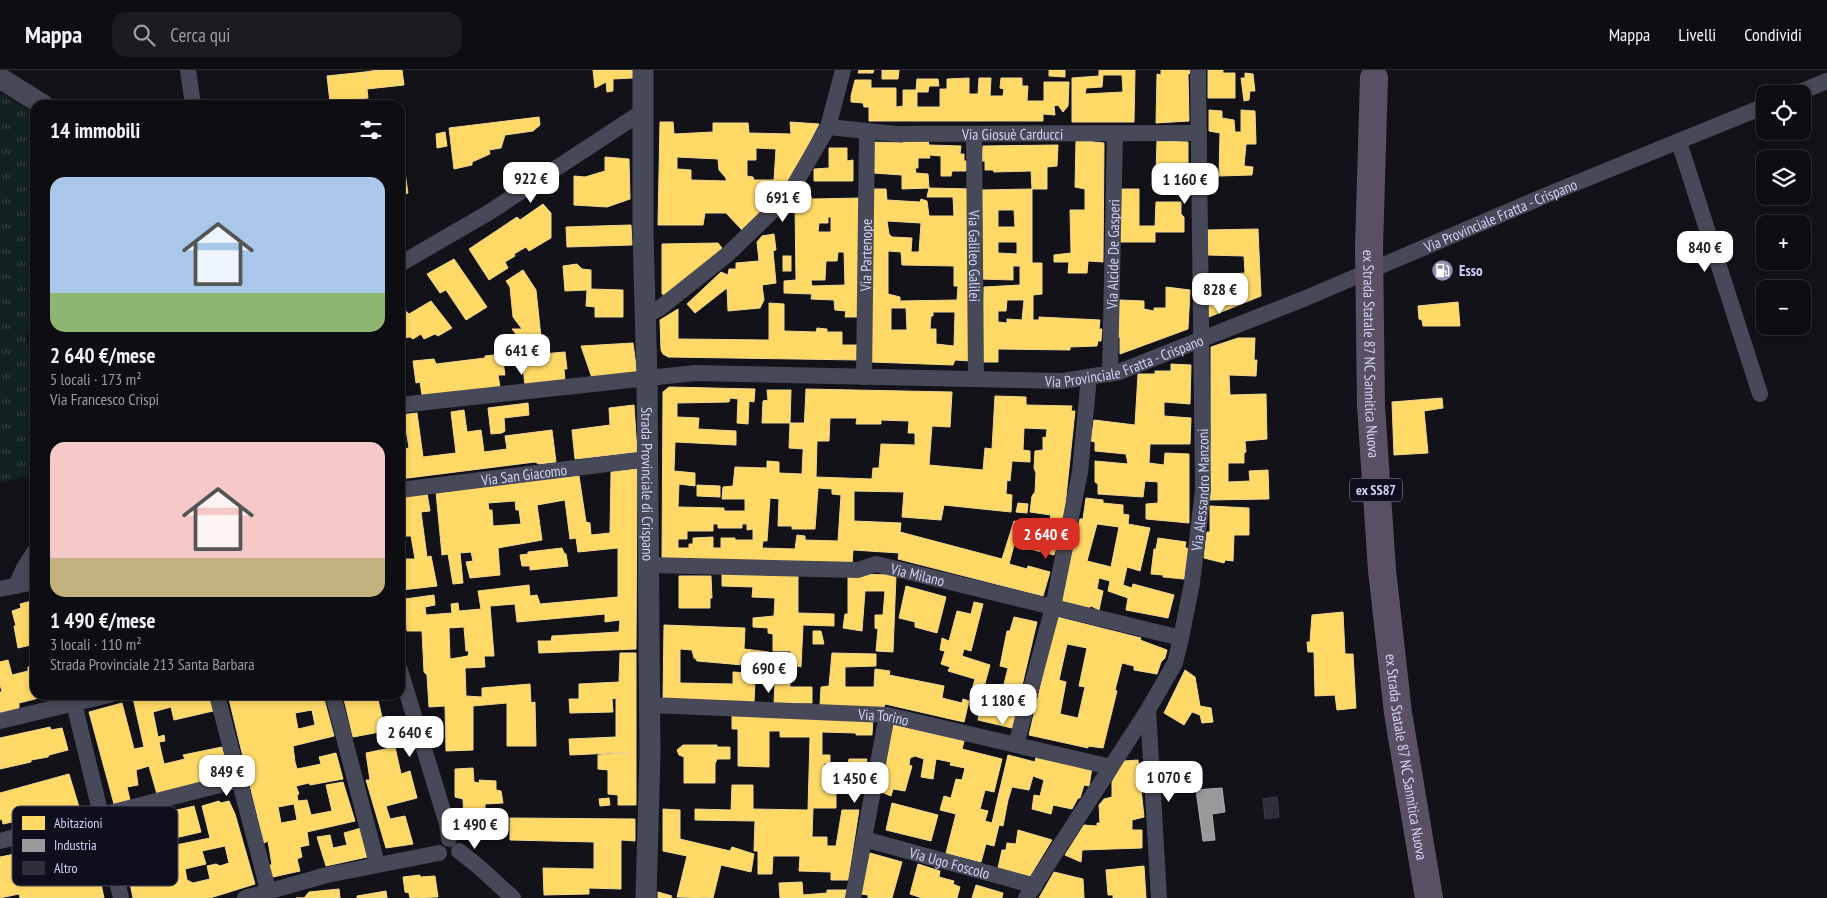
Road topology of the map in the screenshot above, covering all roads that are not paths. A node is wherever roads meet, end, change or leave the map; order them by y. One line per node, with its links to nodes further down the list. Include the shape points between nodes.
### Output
1 (188, 70): 10 (street)
2 (643, 70): 12 (street, Strada Provinciale di Crispano)
3 (843, 70): 13 (street)
4 (1198, 70): 16 (street, Via Alessandro Manzoni)
5 (0, 78): 9 (street)
6 (1374, 78): 62 (highway, ex Strada Statale 87 NC Sannitica Nuova / ex SS87, bridge, via 1369,247 1372,435 1382,570 1398,713)
7 (1827, 80): 8 (street)
8 (1811, 87)
9 (35, 100)
10 (192, 100)
11 (1756, 110): 18 (street, Via Provinciale Fratta - Crispano)
12 (642, 112): 19 (street, via 488,213); 20 (street, Strada Provinciale di Crispano)
13 (828, 127): 14 (street, Via Giosuè Carducci); 20 (street, via 788,196 728,254 660,308)
14 (867, 131): 17 (street, Via Giosuè Carducci); 23 (street, Via Partenope)
15 (1115, 133): 16 (street, Via Giosuè Carducci); 17 (street, Via Giosuè Carducci); 22 (street, Via Alcide De Gasperi)
16 (1199, 133): 21 (street, Via Alessandro Manzoni)
17 (974, 134): 26 (street, Via Galileo Galilei)
18 (1679, 142): 21 (street, Via Provinciale Fratta - Crispano); 27 (street)
19 (405, 261)
20 (646, 315): 25 (street, Strada Provinciale di Crispano)
21 (1200, 340): 22 (street, Via Provinciale Fratta - Crispano); 37 (street, Via Alessandro Manzoni, via 1203,490 1192,583)
22 (1110, 374): 24 (street, Via Provinciale Fratta - Crispano)
23 (864, 377): 25 (street, Via Provinciale Fratta - Crispano, via 695,373); 26 (street, Via Provinciale Fratta - Crispano)
24 (1089, 377): 26 (street, Via Provinciale Fratta - Crispano, via 1063,382); 36 (street, via 1080,472)
25 (647, 378): 28 (street, Via Provinciale Fratta - Crispano); 29 (street, Strada Provinciale di Crispano)
26 (976, 379)
27 (1760, 394)
28 (405, 404)
29 (647, 459): 30 (street, Via San Giacomo); 32 (street, Strada Provinciale di Crispano)
30 (405, 489)
31 (30, 559): 34 (street)
32 (648, 565): 36 (street, Via Milano, via 858,570 876,564); 43 (street, Strada Provinciale di Crispano)
33 (30, 583): 34 (street)
34 (16, 586): 35 (street)
35 (0, 589)
36 (1053, 607): 37 (street, Via Milano); 47 (street)
37 (1181, 638): 44 (street, Via Alessandro Manzoni, via 1175,663)
38 (405, 686): 53 (street)
39 (69, 700): 46 (street)
40 (72, 700): 50 (street)
41 (218, 700): 49 (street)
42 (334, 700): 54 (street)
43 (650, 705): 45 (street, Via Torino); 59 (street, Strada Provinciale di Crispano)
44 (1148, 710): 48 (street, Via Alessandro Manzoni); 61 (street)
45 (888, 715): 47 (street, Via Torino); 52 (street)
46 (0, 721)
47 (1016, 745): 48 (street, Via Torino)
48 (1112, 767): 56 (street, Via Alessandro Manzoni)
49 (239, 780): 51 (street); 55 (street)
50 (98, 806)
51 (136, 806)
52 (864, 839): 56 (street, Via Ugo Foscolo); 60 (street)
53 (454, 845): 54 (street, via 456,858 449,860 439,853); 58 (street)
54 (377, 864): 55 (street)
55 (276, 892): 57 (street)
56 (1030, 892)
57 (245, 898)
58 (513, 898)
59 (646, 898)
60 (853, 898)
61 (1160, 898)
62 (1429, 898)

